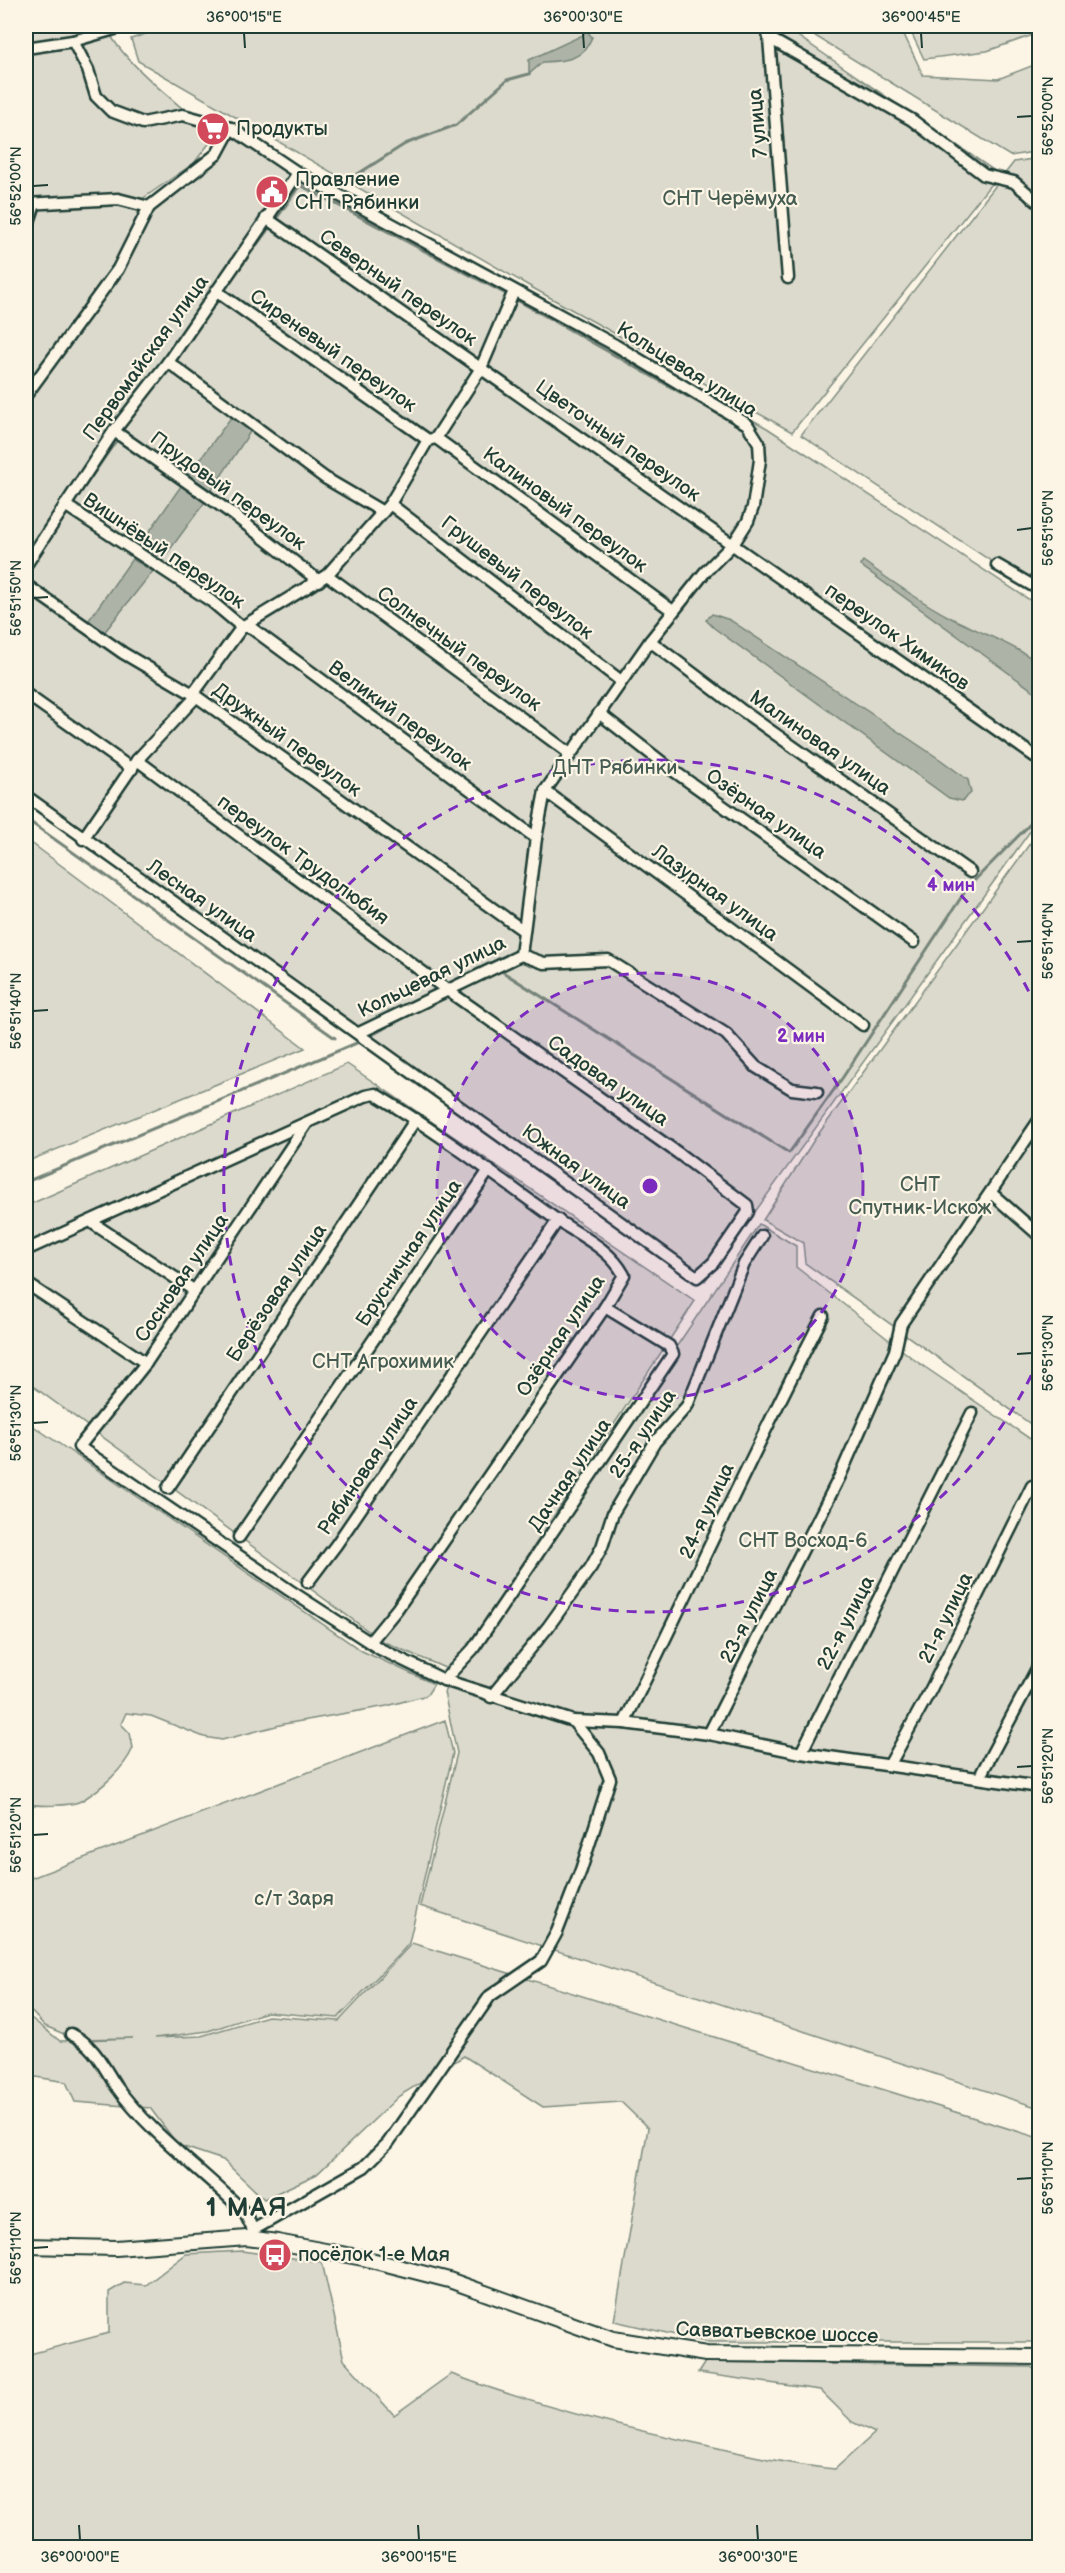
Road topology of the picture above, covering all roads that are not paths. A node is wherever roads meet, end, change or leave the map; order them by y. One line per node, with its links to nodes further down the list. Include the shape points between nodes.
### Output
1 (125, 26): 4 (street)
2 (766, 26): 3 (street, 7 улица)
3 (769, 38): 9 (street, via 912,120 984,175 1014,182); 13 (street, 7 улица)
4 (73, 42): 5 (street); 6 (street, Кольцевая улица, via 96,96 111,111 143,123 183,115)
5 (26, 48)
6 (231, 128): 7 (street, Кольцевая улица); 10 (street, via 218,154)
7 (298, 173): 11 (street, Первомайская улица); 15 (street, Кольцевая улица)
8 (30, 204): 10 (street, via 118,199); 12 (street)
9 (1040, 204)
10 (148, 207): 18 (street, via 118,269)
11 (266, 218): 14 (street, Первомайская улица); 17 (street, Северный переулок)
12 (26, 231)
13 (788, 278)
14 (216, 291): 16 (street, Первомайская улица); 20 (street, Сиреневый переулок)
15 (514, 291): 17 (street); 23 (street, Кольцевая улица, via 615,345 747,424 755,433 760,460 756,493 748,521)
16 (168, 362): 19 (street, Первомайская улица); 22 (street, Грушевый переулок, via 325,478)
17 (481, 368): 20 (street); 23 (street, Цветочный переулок)
18 (26, 395)
19 (114, 431): 21 (street, Первомайская улица); 26 (street, Прудовый переулок)
20 (432, 439): 22 (street); 29 (street, Калиновый переулок)
21 (65, 505): 24 (street, Первомайская улица); 30 (street, Вишнёвый переулок)
22 (386, 508): 26 (street); 32 (street, Грушевый переулок)
23 (734, 543): 29 (street, Кольцевая улица); 37 (street, переулок Химиков)
24 (26, 565)
25 (997, 566): 28 (street)
26 (323, 578): 30 (street); 36 (street, Солнечный переулок)
27 (26, 585): 34 (street, Дружный переулок, via 123,653)
28 (1040, 590)
29 (673, 611): 31 (street, Кольцевая улица)
30 (242, 627): 34 (street); 41 (street, Великий переулок, via 250,627)
31 (650, 640): 32 (street, Кольцевая улица); 43 (street, Малиновая улица, via 740,709)
32 (621, 681): 35 (street, Кольцевая улица)
33 (26, 694): 38 (street, переулок Трудолюбия)
34 (193, 694): 38 (street, via 194,699); 44 (street, Дружный переулок)
35 (599, 713): 36 (street, Кольцевая улица); 45 (street, Озёрная улица, via 664,764)
36 (569, 753): 39 (street, Кольцевая улица)
37 (1040, 760)
38 (134, 765): 42 (street); 47 (street, переулок Трудолюбия)
39 (545, 791): 41 (street, Кольцевая улица); 48 (street, Лазурная улица)
40 (26, 796): 42 (street, Лесная улица)
41 (536, 837): 44 (street, Кольцевая улица)
42 (83, 839): 49 (street, Лесная улица)
43 (970, 872)
44 (524, 931): 46 (street, Кольцевая улица)
45 (914, 942)
46 (521, 955): 47 (street, Кольцевая улица); 50 (street, via 544,963 608,960 726,1034 756,1067 792,1089)
47 (447, 990): 49 (street, Кольцевая улица); 56 (street, Садовая улица)
48 (863, 1025)
49 (358, 1033): 56 (street, Южная улица, via 697,1277 713,1263 748,1212)
50 (817, 1092)
51 (416, 1119): 53 (street, Озёрная улица, via 375,1094); 54 (street, Озёрная улица); 69 (street, Берёзовая улица)
52 (1040, 1119): 55 (street, 23-я улица)
53 (307, 1123): 57 (street); 63 (street, Сосновая улица)
54 (489, 1170): 58 (street, Озёрная улица); 70 (street, Брусничная улица)
55 (991, 1193): 60 (street); 78 (street, 23-я улица, via 901,1324 895,1351 840,1476)
56 (747, 1205)
57 (96, 1220): 61 (street); 63 (street, via 94,1224)
58 (558, 1220): 64 (street, Озёрная улица, via 601,1248 624,1275); 71 (street, Рябиновая улица)
59 (762, 1236): 75 (street, 25-я улица, via 744,1264 687,1406 655,1442 614,1514 591,1567)
60 (1040, 1236)
61 (26, 1250)
62 (26, 1283): 66 (street)
63 (195, 1291): 66 (street, Сосновая улица)
64 (605, 1307): 72 (street, Озёрная улица); 74 (street, Дачная улица, via 669,1346 673,1354 473,1650)
65 (823, 1316): 77 (street, 24-я улица)
66 (146, 1364): 72 (street, Сосновая улица, via 79,1447)
67 (972, 1413): 79 (street, 22-я улица)
68 (1032, 1486): 80 (street, 21-я улица)
69 (168, 1488)
70 (239, 1537)
71 (308, 1582)
72 (370, 1642): 74 (street)
73 (1040, 1663): 81 (street)
74 (444, 1680): 75 (street)
75 (491, 1697): 76 (street)
76 (573, 1721): 77 (street); 84 (street, via 598,1753 610,1779 581,1870 541,1961 490,1996 388,2143 364,2167)
77 (624, 1723): 78 (street)
78 (710, 1734): 79 (street)
79 (801, 1753): 80 (street)
80 (890, 1764): 81 (street)
81 (979, 1778): 82 (street)
82 (1040, 1787)
83 (71, 2034): 84 (street, via 100,2058 116,2085 150,2125 245,2213)
84 (252, 2234): 85 (main road, Савватьевское шоссе, via 116,2248); 86 (main road, Савватьевское шоссе, via 450,2280 628,2342 706,2354)
85 (26, 2246)
86 (1040, 2357)

